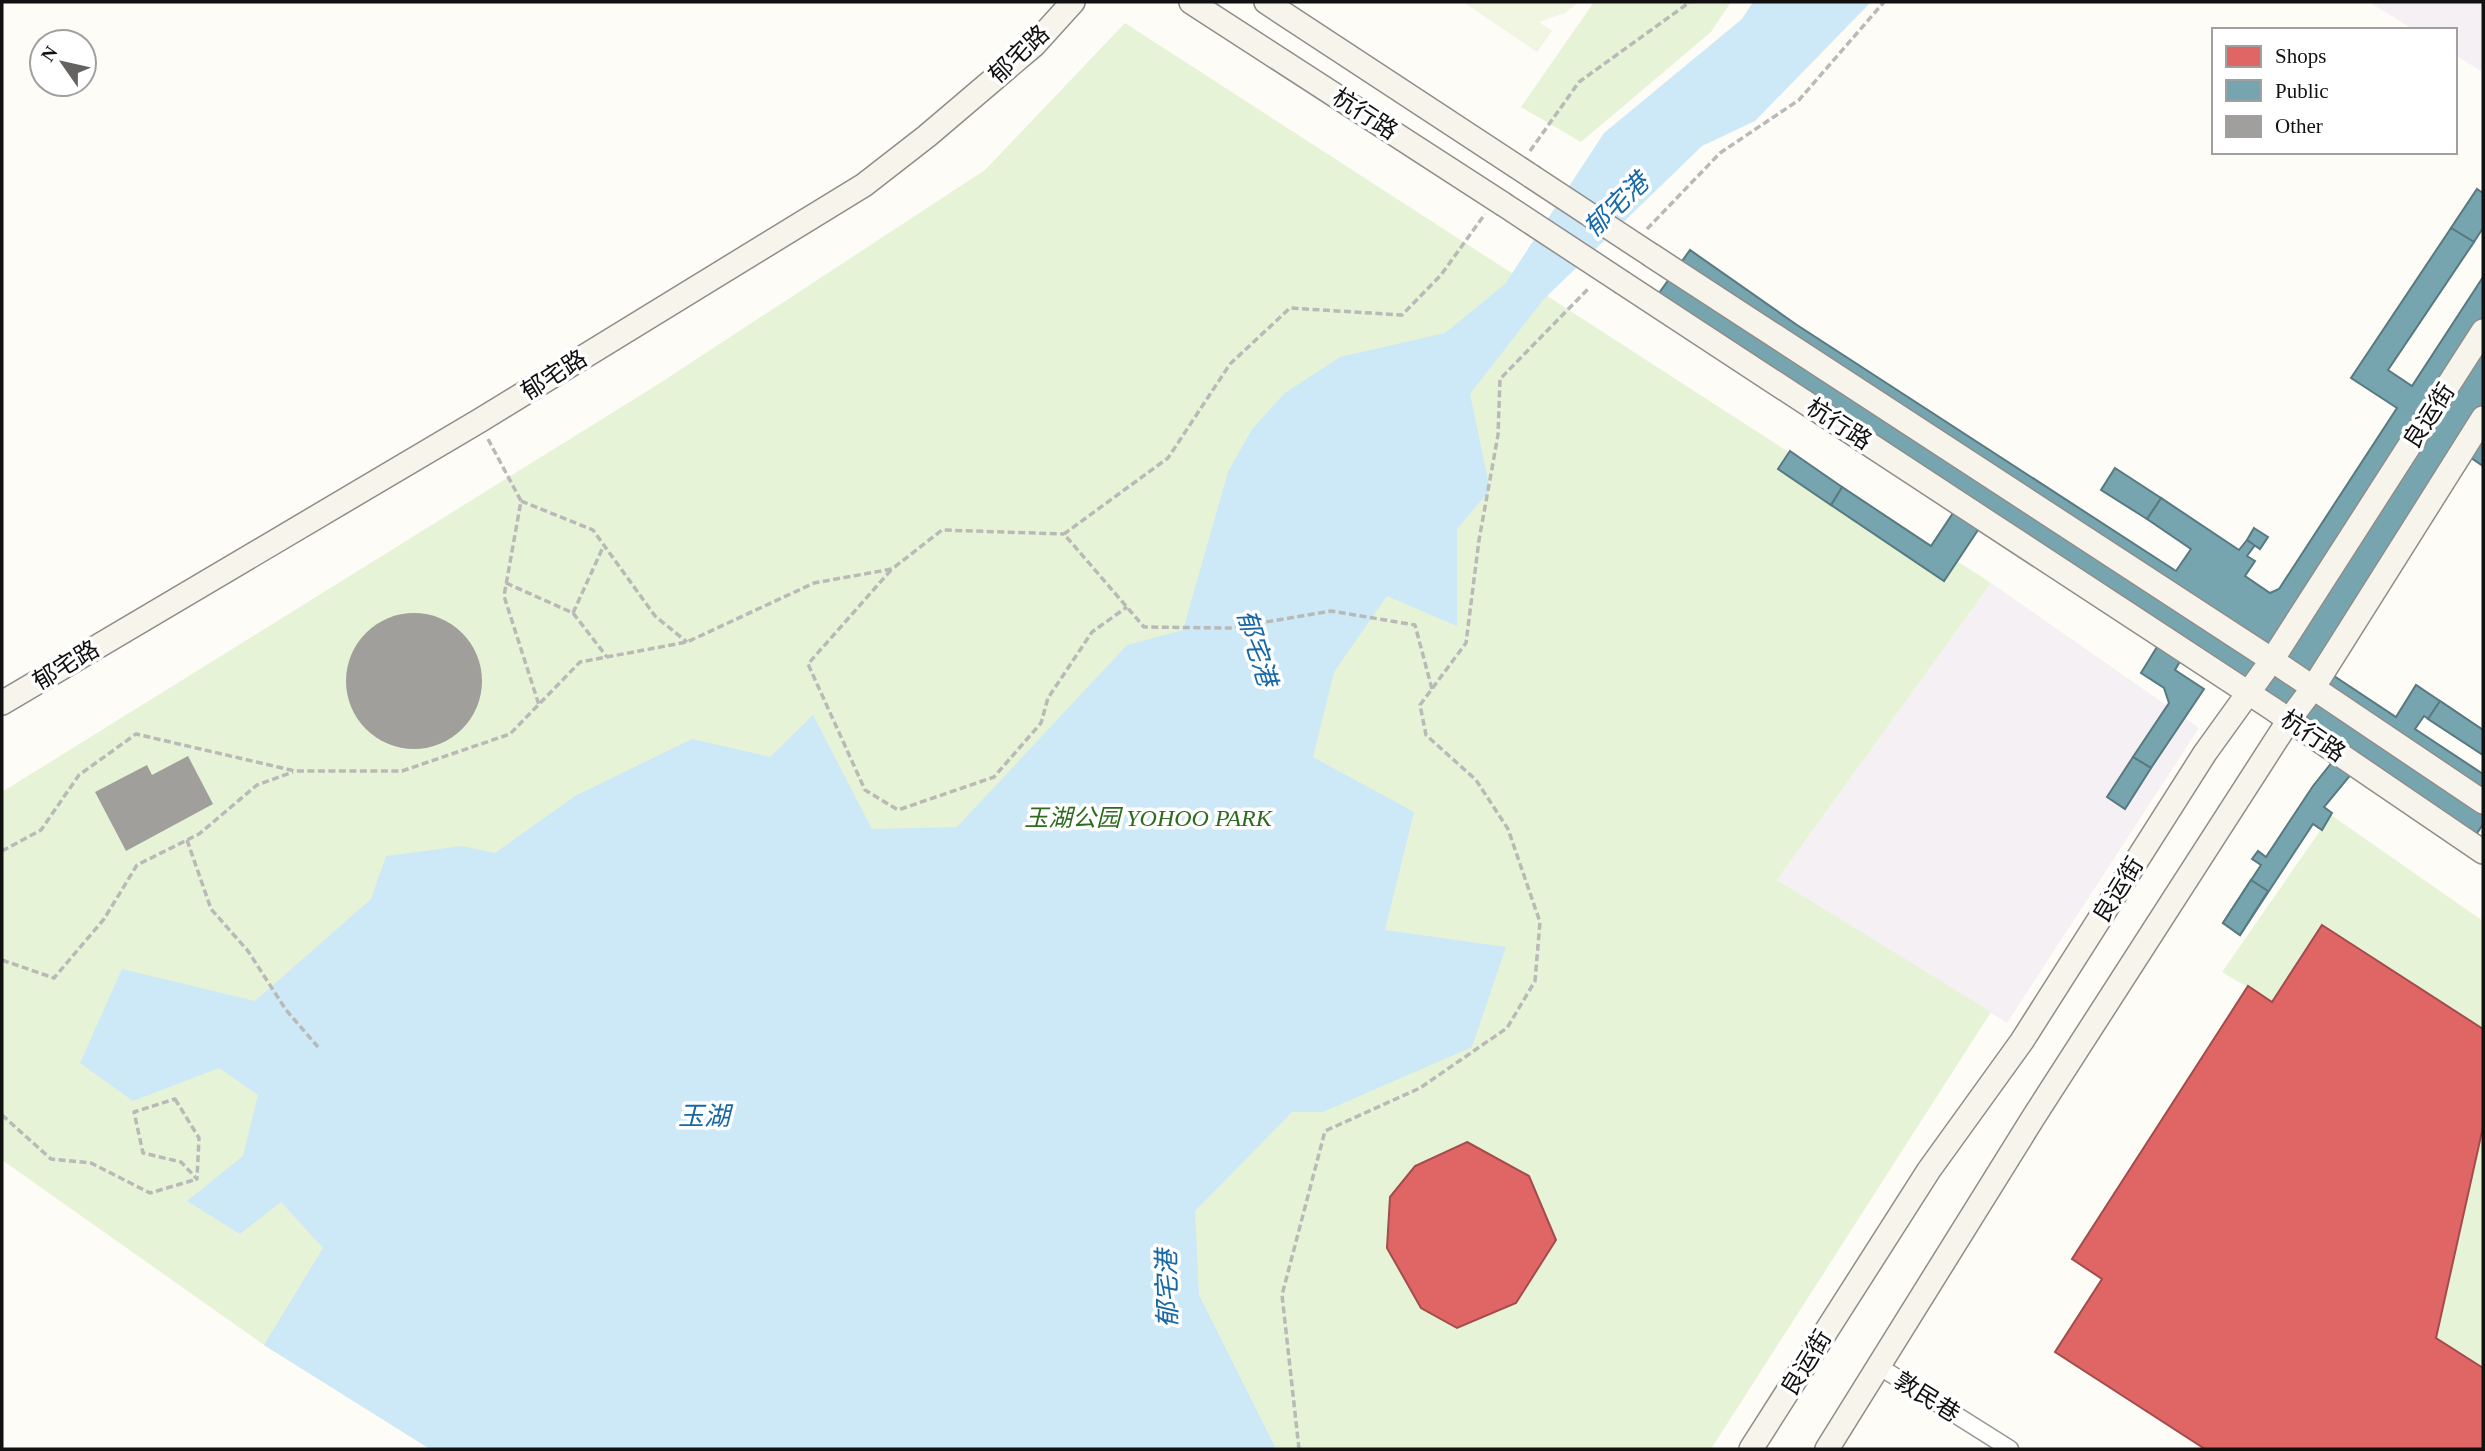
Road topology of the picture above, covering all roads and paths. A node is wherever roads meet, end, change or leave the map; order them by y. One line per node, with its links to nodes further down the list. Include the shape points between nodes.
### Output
1 (1073, 2): 12 (main road, 郁宅路, via 1034,45 864,186)
2 (1191, 2): 7 (main road, 杭行路)
3 (1266, 2): 6 (main road, 杭行路)
4 (1690, 2): 6 (path, via 1579,82)
5 (1884, 2): 8 (path, via 1799,100 1720,153)
6 (1525, 171): 22 (main road, 杭行路, bridge)
7 (1500, 201): 14 (path, via 1402,315 1290,308 1230,363 1168,458); 25 (main road, 杭行路, bridge)
8 (1644, 232)
9 (1596, 281): 24 (path, via 1500,379 1498,435 1466,643)
10 (2483, 331): 22 (main road, 良运街)
11 (2483, 418): 23 (main road, 良运街)
12 (479, 421): 13 (path); 26 (main road, 郁宅路)
13 (521, 501): 15 (path, via 593,530); 17 (path)
14 (1064, 534): 16 (path, via 942,530); 18 (path)
15 (604, 545): 19 (path); 20 (path, via 655,615)
16 (892, 569): 18 (path, via 808,664 865,790 898,810 994,777 1041,723 1048,698 1092,632); 20 (path, via 814,583)
17 (506, 583): 19 (path); 27 (path, via 504,596)
18 (1127, 607): 24 (path, via 1144,627 1230,628 1331,611 1415,625)
19 (573, 613): 21 (path)
20 (687, 642): 21 (path)
21 (607, 657): 27 (path, via 580,662)
22 (2272, 660): 23 (main road, 杭行路); 25 (main road, 良运街)
23 (2313, 688): 28 (main road, 良运街); 30 (main road, 杭行路)
24 (1432, 689): 39 (path, via 1420,705 1426,735 1476,780 1508,829 1540,922 1535,981 1507,1028 1420,1088 1325,1131 1282,1295)
25 (2250, 694): 28 (main road, 杭行路); 40 (main road, 良运街, via 2205,753 2022,1041 1928,1170)
26 (2, 703)
27 (538, 705): 29 (path, via 510,734 402,771)
28 (2289, 720): 33 (main road, 杭行路); 38 (main road, 良运街, via 2033,1118)
29 (295, 771): 31 (path, via 257,785); 32 (path, via 136,734 79,775 41,830)
30 (2483, 802)
31 (187, 840): 34 (path, via 137,865 104,919 54,978); 35 (path, via 211,909 248,951 286,1010)
32 (2, 851)
33 (2483, 852)
34 (2, 960)
35 (318, 1047)
36 (2, 1115): 37 (path, via 51,1159 91,1163 150,1193)
37 (197, 1179): 37 (path, via 199,1138 175,1099 134,1112 143,1153 181,1162)
38 (1880, 1367): 41 (main road, 良运街); 42 (street, 敦民巷)
39 (1299, 1449)
40 (1751, 1449)
41 (1827, 1449)
42 (2010, 1449)

